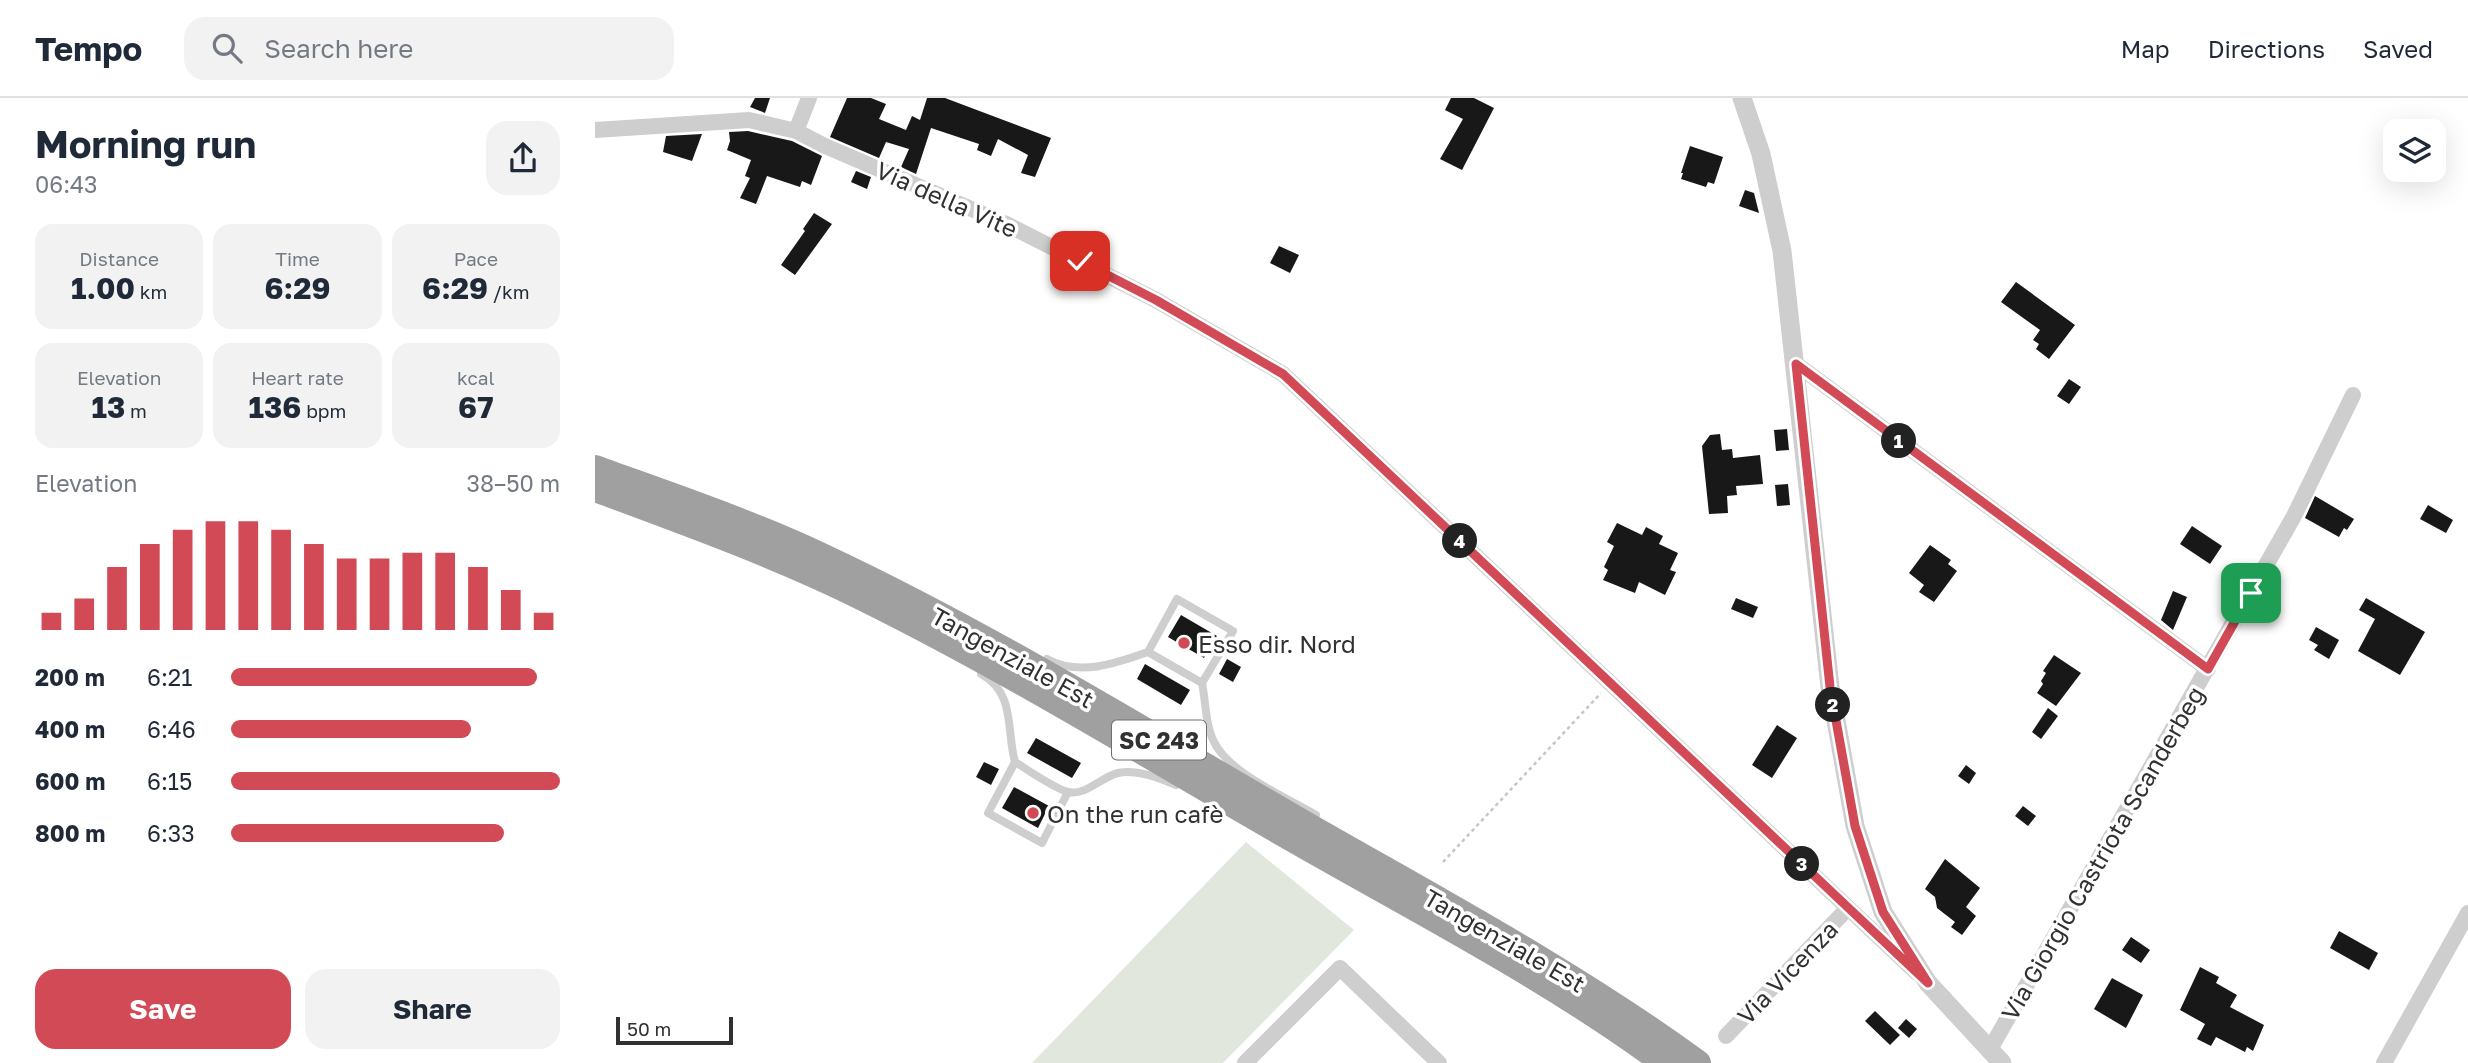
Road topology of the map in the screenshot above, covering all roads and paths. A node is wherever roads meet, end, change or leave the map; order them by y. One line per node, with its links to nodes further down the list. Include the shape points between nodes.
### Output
1 (809, 98): 4 (street)
2 (1742, 98): 5 (street, via 1761,154 1782,251)
3 (595, 130): 4 (street, Via della Vite, via 748,120)
4 (796, 131): 16 (street, Via della Vite, via 1005,223 1156,300 1283,374)
5 (1796, 364): 13 (street); 27 (street, via 1830,687 1855,826 1883,912)
6 (2353, 396): 13 (street, Via Giorgio Castriota Scanderbeg, via 2294,516)
7 (595, 468): 23 (highway, Tangenziale Est / SC 243, via 752,526 913,596)
8 (595, 489): 9 (highway, Tangenziale Est / SC 243)
9 (859, 596): 10 (lane); 23 (highway, Tangenziale Est / SC 243)
10 (881, 620)
11 (1148, 652): 12 (lane, via 1098,667 1077,668); 15 (lane); 15 (lane, via 1177,599 1233,631)
12 (1041, 657)
13 (2208, 669): 29 (street, Via Giorgio Castriota Scanderbeg)
14 (976, 671): 17 (lane, via 1005,698)
15 (1202, 683): 20 (lane, via 1207,718 1223,755 1240,770)
16 (1610, 683): 24 (path); 25 (street, Via della Vite)
17 (1015, 762): 19 (lane); 19 (lane, via 988,813 1042,843)
18 (1183, 788): 19 (lane, via 1158,778 1117,773 1081,791)
19 (1068, 792)
20 (1328, 822)
21 (1337, 832): 23 (lane)
22 (1306, 858): 23 (lane)
23 (1351, 861): 32 (highway, Tangenziale Est / SC 243); 33 (highway, Tangenziale Est / SC 243, via 1535,957 1637,1019)
24 (1443, 862)
25 (1848, 908): 27 (street, Via della Vite); 28 (street, Via Vicenza)
26 (2468, 913): 34 (street)
27 (1928, 983): 29 (street)
28 (1726, 1036)
29 (1995, 1057)
30 (1245, 1063): 31 (street, via 1340,968)
31 (1439, 1063)
32 (1664, 1063)
33 (1698, 1063)
34 (2384, 1063)

